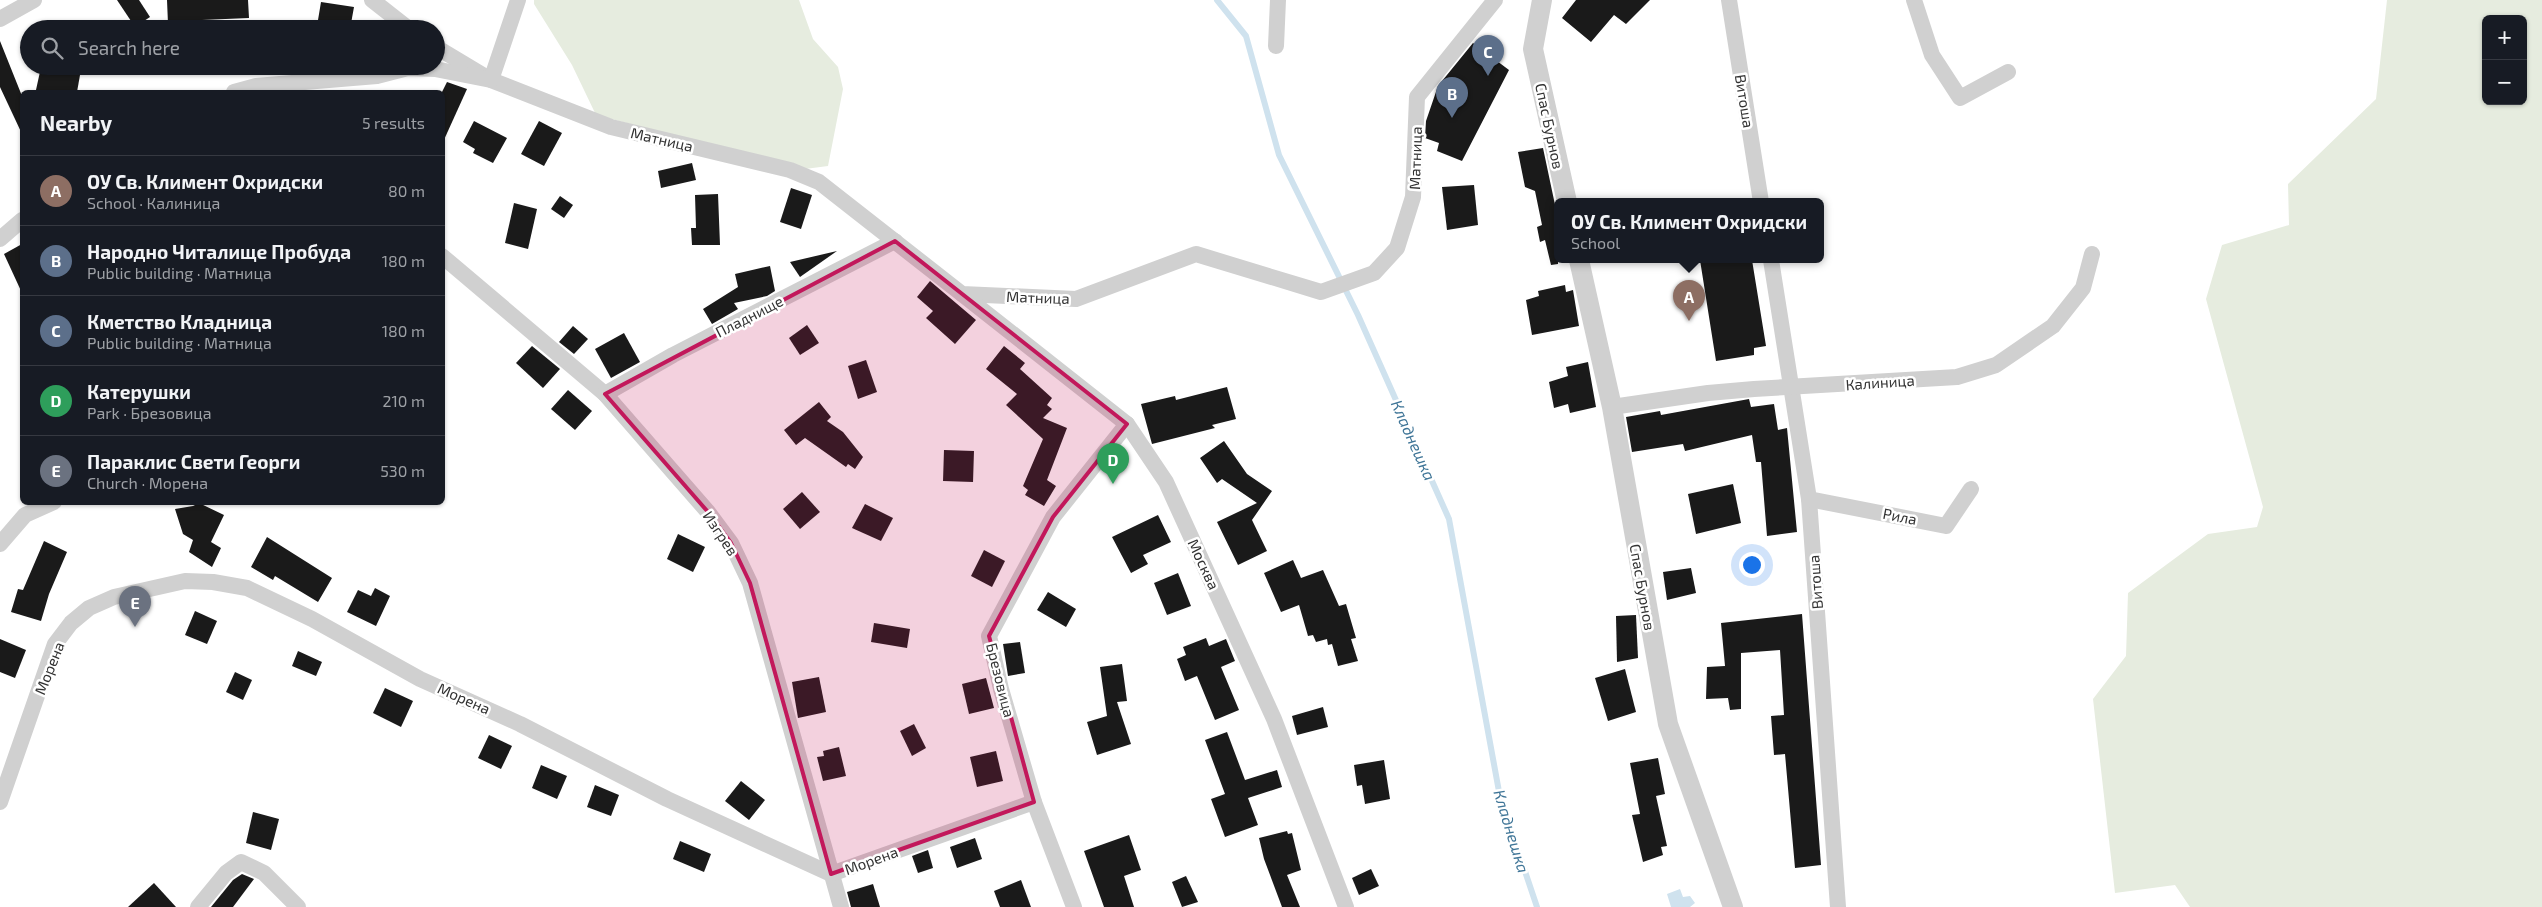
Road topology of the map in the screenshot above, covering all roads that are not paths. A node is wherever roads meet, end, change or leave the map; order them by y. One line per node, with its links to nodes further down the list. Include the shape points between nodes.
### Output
1 (34, 0): 9 (street)
2 (372, 0): 10 (street)
3 (518, 0): 16 (street)
4 (1278, 0): 11 (street)
5 (1495, 0): 27 (street, Матница, via 1417,97 1413,197 1397,248 1374,273 1321,292 1196,254 1076,299)
6 (1542, 0): 18 (street, Спас Бурнов, via 1533,49)
7 (1729, 0): 19 (street, Витоша)
8 (1914, 0): 14 (street, via 1932,55 1960,98)
9 (0, 18)
10 (398, 20)
11 (1276, 46)
12 (445, 52): 16 (street, Матница)
13 (445, 71): 16 (street)
14 (2008, 72)
15 (381, 75): 17 (street)
16 (491, 80): 22 (street, Матница, via 611,127 790,170 819,182)
17 (241, 90)
18 (1566, 198)
19 (1760, 198)
20 (20, 222): 21 (street)
21 (0, 239)
22 (895, 241): 27 (street, Матница); 29 (street, Пладнище)
23 (2092, 254): 28 (street, Калиница, via 2083,288 2053,326 1996,365 1957,377)
24 (445, 259): 29 (street, Изгрев)
25 (1580, 263): 30 (street, Спас Бурнов)
26 (1771, 263): 28 (street, Витоша)
27 (962, 294): 31 (street, Москва)
28 (1792, 388): 30 (street, Калиница, via 1708,393); 33 (street, Витоша)
29 (604, 394): 38 (street, Изгрев, via 708,512 735,551 750,583)
30 (1612, 407): 44 (street, Спас Бурнов, via 1668,724)
31 (1127, 424): 37 (street, Брезовица, via 1053,517 989,636); 43 (street, Москва, via 1166,482 1270,710)
32 (1971, 489): 33 (street, Рила, via 1946,526)
33 (1809, 499): 45 (street, Витоша)
34 (47, 505): 35 (street, via 25,515)
35 (0, 544)
36 (0, 802): 38 (street, Морена, via 55,644 71,623 89,608 114,597 185,581 213,582 247,588 312,619 420,679 520,724 667,799)
37 (1034, 802): 38 (street, Морена); 42 (street, Брезовица)
38 (831, 874): 41 (street, Изгрев)
39 (198, 907): 40 (street, via 226,873 241,862 264,873)
40 (298, 907)
41 (841, 907)
42 (1074, 907)
43 (1346, 907)
44 (1733, 907)
45 (1838, 907)

